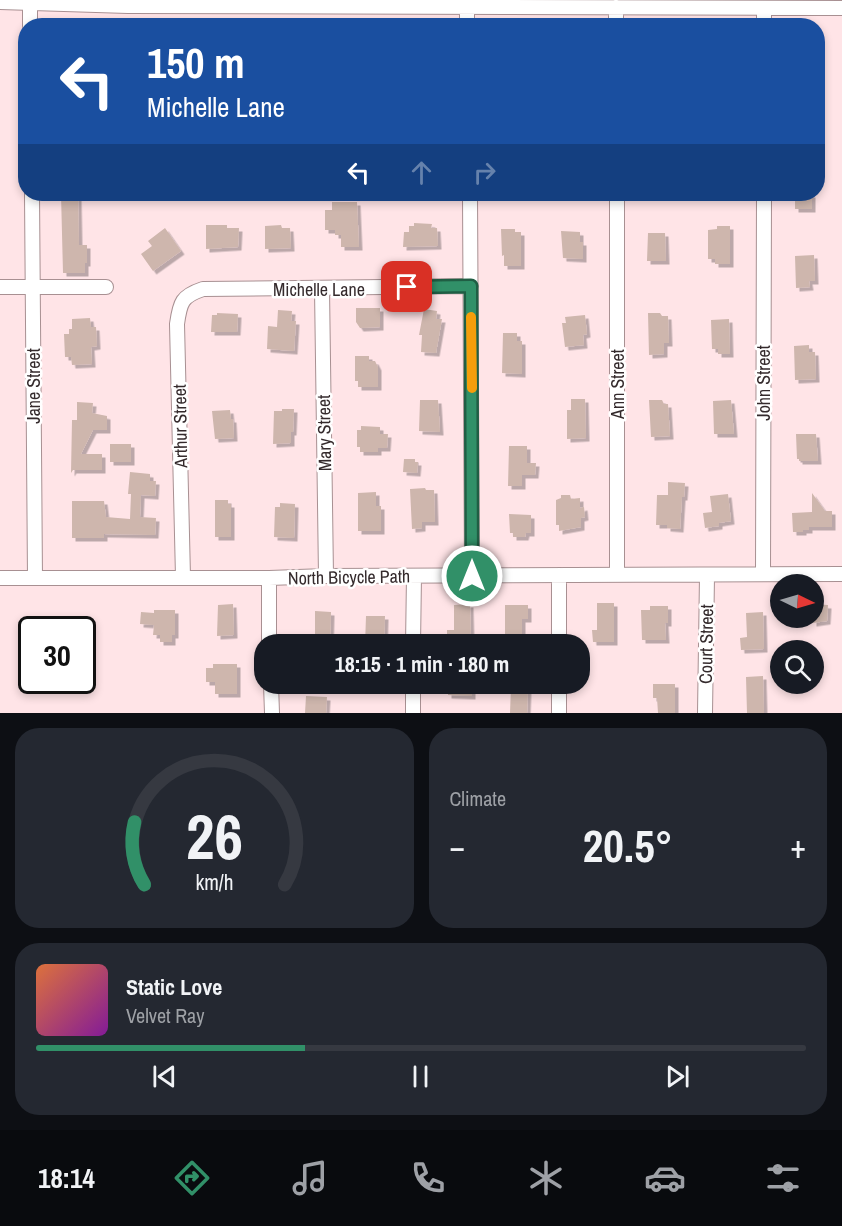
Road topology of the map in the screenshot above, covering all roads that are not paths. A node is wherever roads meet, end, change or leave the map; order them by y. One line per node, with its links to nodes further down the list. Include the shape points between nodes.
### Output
1 (0, 2): 2 (street)
2 (30, 3): 3 (street); 8 (street)
3 (128, 3): 5 (street)
4 (623, 5): 5 (street); 7 (street)
5 (467, 8): 9 (street)
6 (842, 8): 7 (street)
7 (764, 9): 10 (street)
8 (30, 18)
9 (467, 18)
10 (764, 18)
11 (32, 201): 15 (street, Jane Street)
12 (470, 201): 16 (street)
13 (616, 201): 22 (street, Ann Street)
14 (764, 201): 21 (street, John Street)
15 (33, 286): 17 (street); 18 (street); 31 (street, Jane Street)
16 (471, 286): 20 (street, Michelle Lane); 27 (street)
17 (0, 287)
18 (106, 287)
19 (203, 289): 20 (street, Michelle Lane); 29 (street, Arthur Street, via 189,294 179,308 177,324)
20 (322, 289): 25 (street, Mary Street)
21 (763, 573): 23 (street, North Bicycle Path); 28 (street, North Bicycle Path)
22 (618, 574): 24 (street, North Bicycle Path); 28 (street, North Bicycle Path)
23 (842, 574)
24 (559, 575): 27 (street, North Bicycle Path); 35 (street)
25 (326, 576): 26 (street, North Bicycle Path); 32 (street, North Bicycle Path)
26 (414, 576): 27 (street, North Bicycle Path); 34 (street)
27 (472, 576)
28 (707, 576): 42 (street, Court Street)
29 (183, 577): 31 (street, North Bicycle Path); 32 (street, North Bicycle Path)
30 (0, 578): 31 (street, North Bicycle Path)
31 (35, 578)
32 (268, 578): 33 (street)
33 (269, 634)
34 (413, 634)
35 (559, 634)
36 (271, 694): 39 (street)
37 (413, 694): 40 (street)
38 (559, 694): 41 (street)
39 (272, 713)
40 (413, 713)
41 (559, 713)
42 (705, 713)

